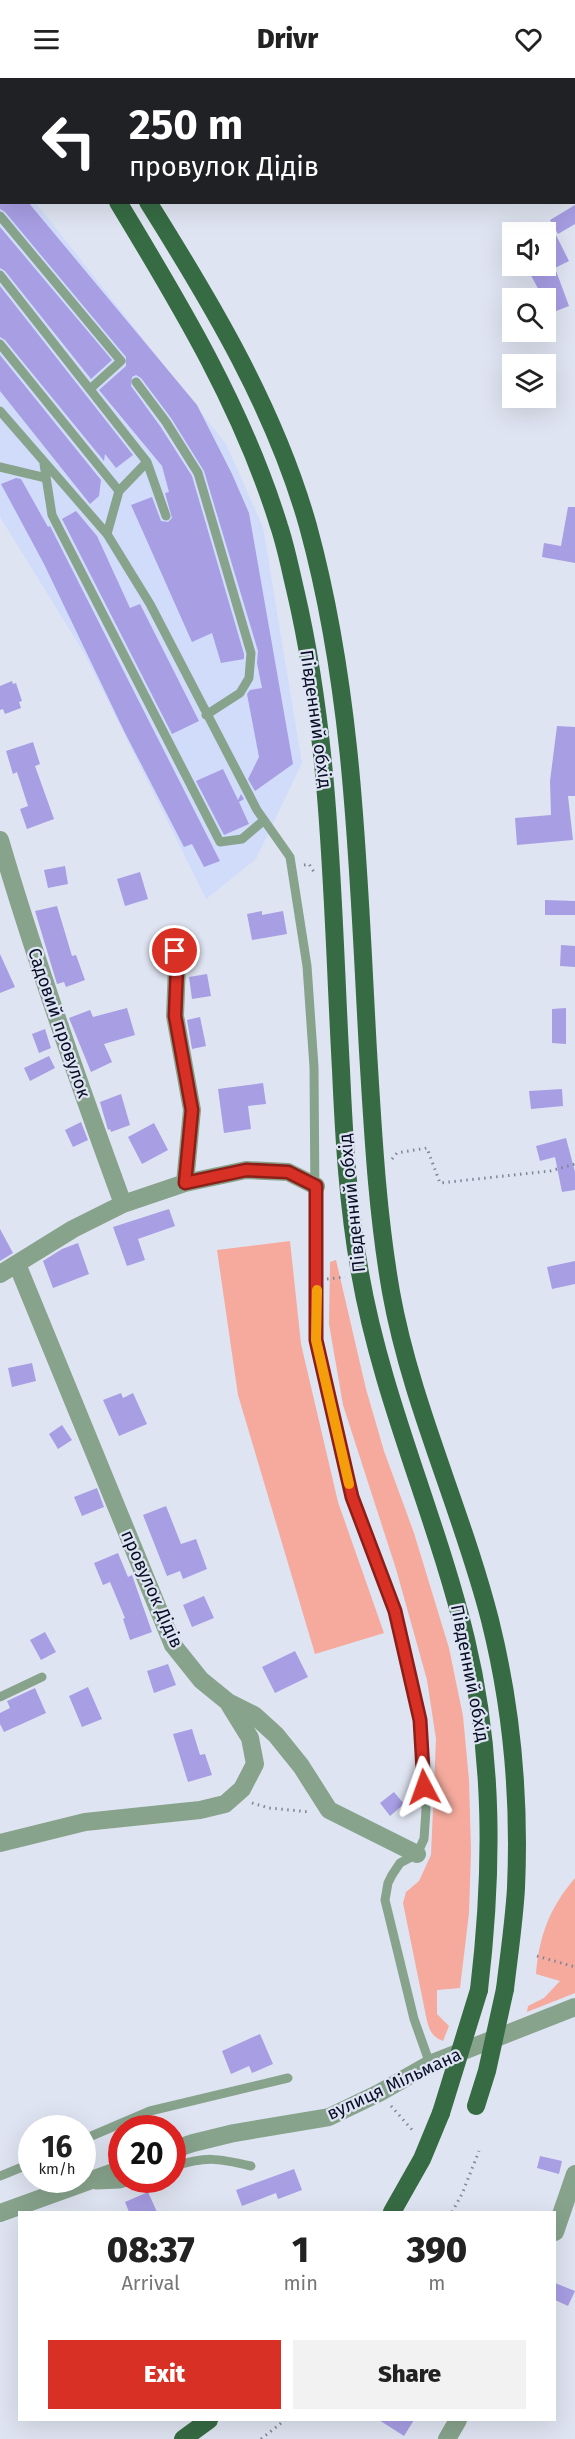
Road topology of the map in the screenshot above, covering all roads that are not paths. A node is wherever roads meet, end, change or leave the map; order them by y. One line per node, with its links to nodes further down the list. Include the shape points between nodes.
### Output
1 (119, 204): 42 (main road, Південний обхід, bridge, via 170,287 231,401 280,529 312,678 327,804 346,1167 360,1274 396,1419 434,1528 466,1640 485,1747 489,1870 479,1990 441,2113 422,2159)
2 (149, 204): 33 (main road, Південний обхід, bridge, via 196,278 262,403 307,523 332,629 354,798 381,1231 392,1297 424,1416 489,1616 504,1677 511,1730 517,1836 512,1936 505,1989)
3 (0, 216): 7 (lane, via 121,361)
4 (0, 275): 7 (lane)
5 (0, 344): 13 (lane)
6 (136, 382): 16 (lane, via 198,473 251,653 249,678 240,693)
7 (90, 389): 9 (lane)
8 (0, 411): 10 (lane)
9 (147, 462): 13 (lane); 14 (lane)
10 (44, 464): 12 (lane); 15 (lane)
11 (0, 466): 12 (lane)
12 (46, 478): 17 (lane, via 52,515 220,842 242,838)
13 (119, 491): 15 (lane)
14 (166, 516)
15 (107, 534): 16 (lane, via 150,604)
16 (206, 715): 17 (lane)
17 (263, 821): 21 (lane, via 290,857 308,966)
18 (0, 840): 22 (street, Садовий провулок, via 74,1069)
19 (173, 937): 20 (street, via 177,965 175,1016 192,1110)
20 (185, 1183): 21 (street, via 246,1170 288,1172); 22 (street)
21 (316, 1186): 29 (lane, via 316,1340 352,1497 395,1611 420,1720 426,1810 424,1839)
22 (123, 1204): 23 (street)
23 (17, 1264): 24 (street); 27 (street, провулок Дідів, via 173,1645 201,1680)
24 (0, 1274)
25 (42, 1677): 26 (lane)
26 (0, 1697)
27 (228, 1702): 28 (street, via 250,1738 255,1764 243,1789 225,1804 85,1822); 29 (street, провулок Дідів, via 254,1715 276,1735 329,1810)
28 (0, 1843)
29 (417, 1854): 31 (lane, via 400,1863 388,1883 385,1900 414,2019)
30 (575, 2007): 31 (street, вулиця Мільмана)
31 (430, 2064): 35 (street, вулиця Мільмана, via 329,2117)
32 (288, 2078): 34 (lane, via 150,2111)
33 (476, 2106)
34 (96, 2134)
35 (186, 2145)
36 (186, 2162): 37 (lane, via 220,2158)
37 (251, 2166)
38 (18, 2169): 40 (lane)
39 (575, 2174): 44 (street)
40 (0, 2176)
41 (56, 2193): 43 (street)
42 (393, 2211)
43 (0, 2213)
44 (556, 2229)
45 (208, 2421): 47 (main road)
46 (457, 2421): 48 (street)
47 (183, 2439)
48 (447, 2439)

